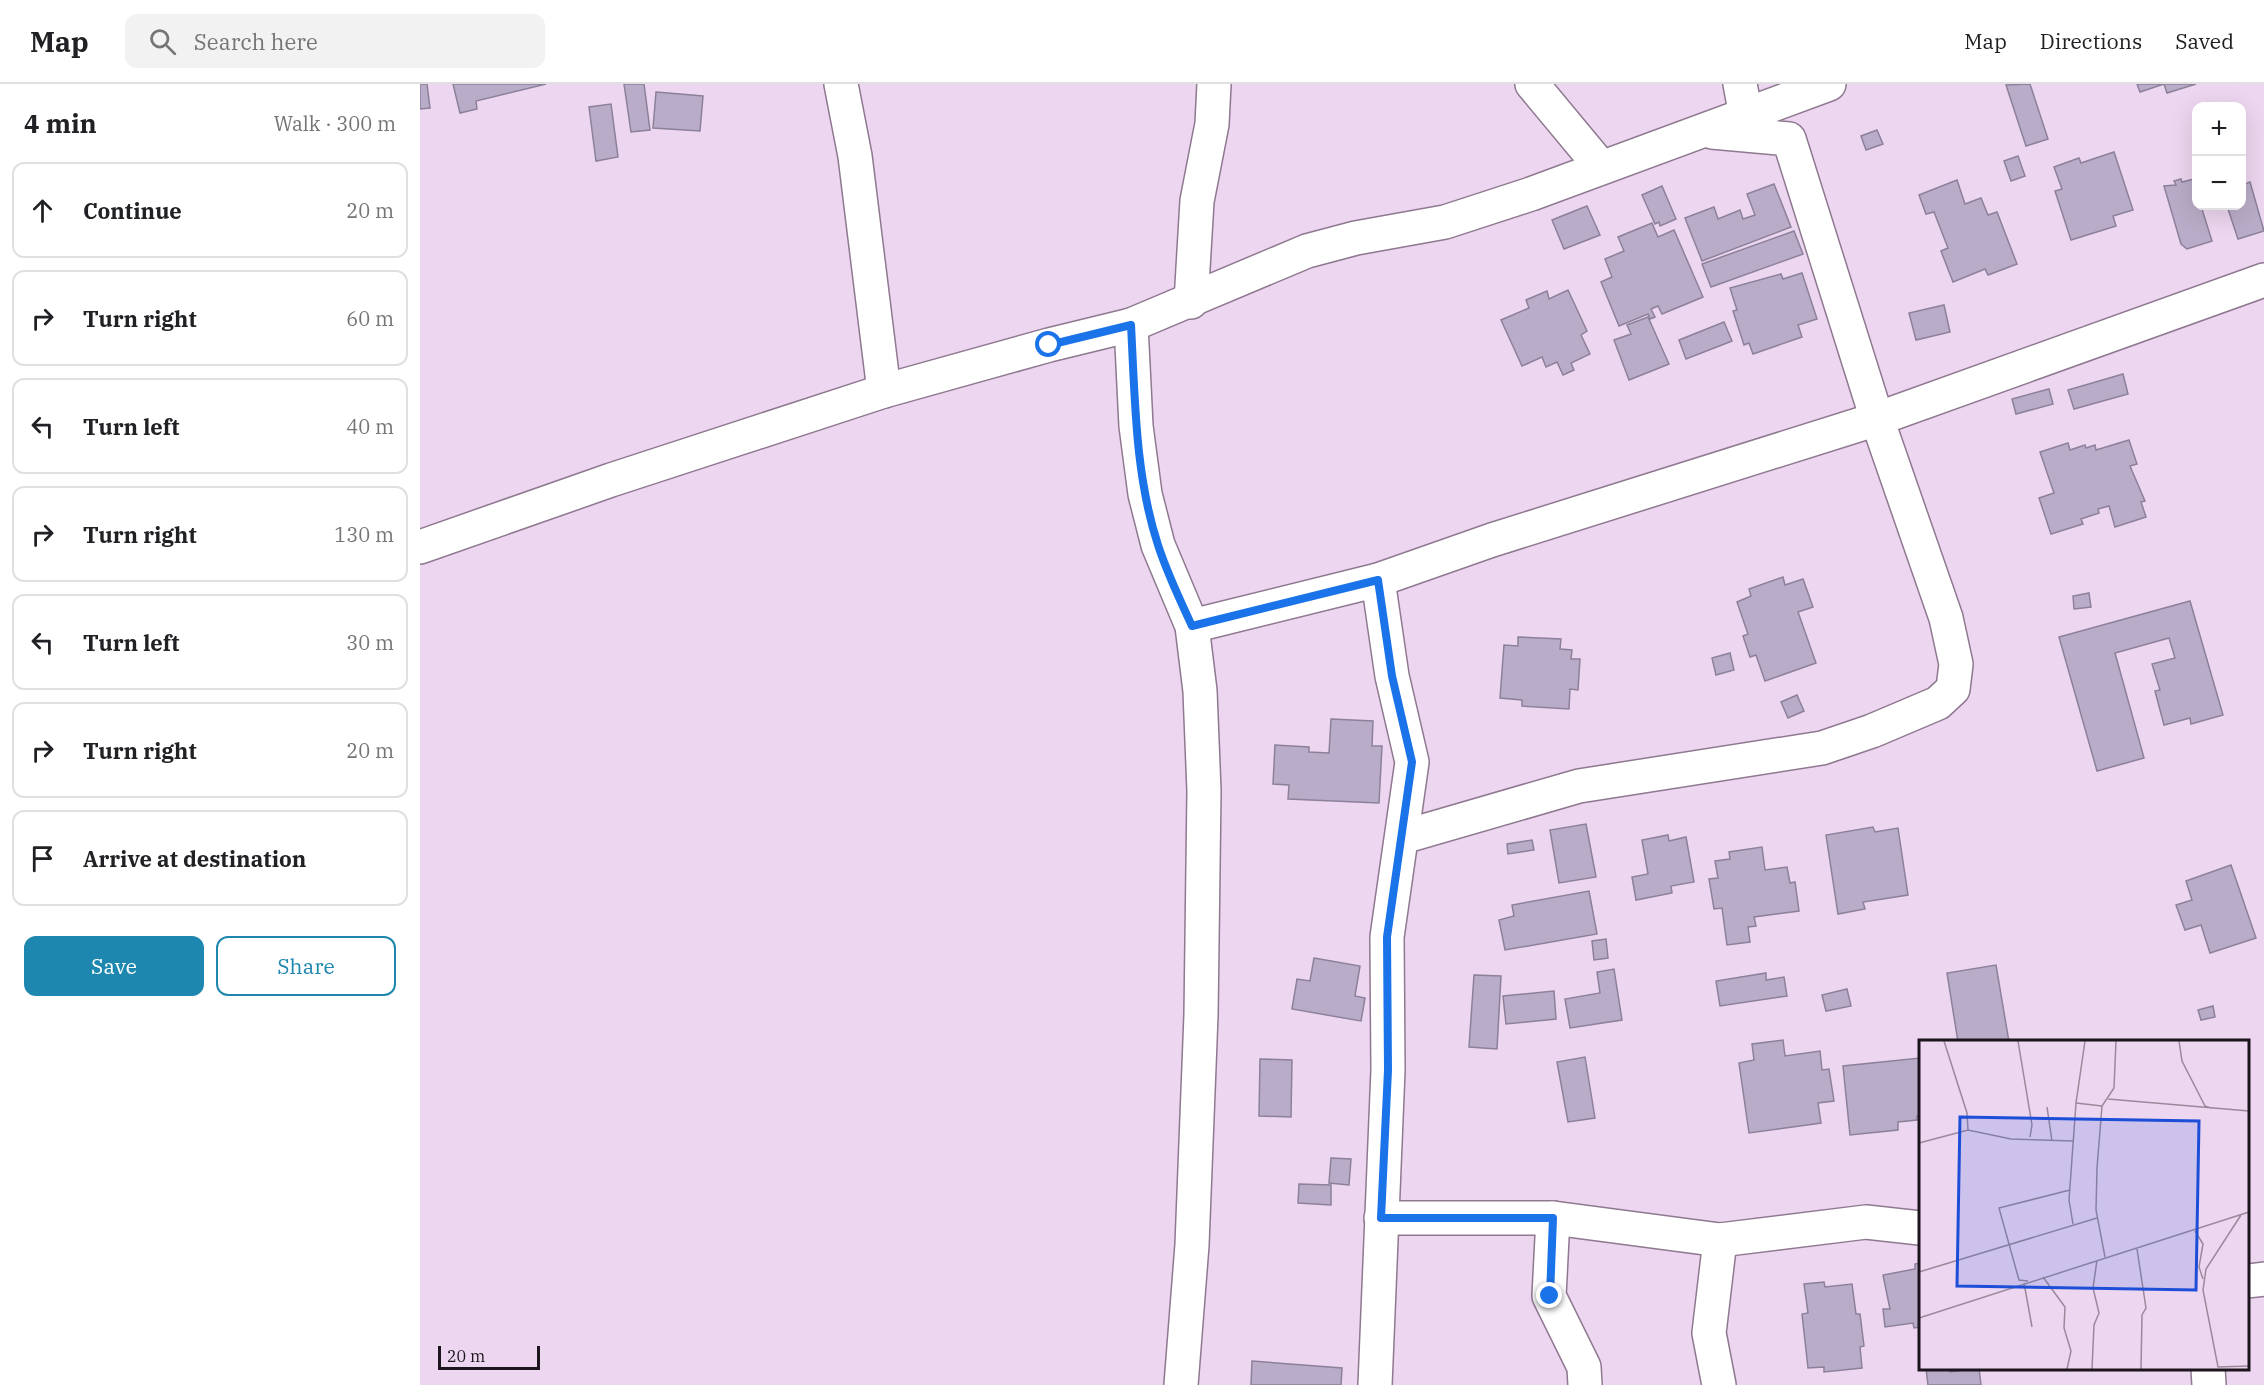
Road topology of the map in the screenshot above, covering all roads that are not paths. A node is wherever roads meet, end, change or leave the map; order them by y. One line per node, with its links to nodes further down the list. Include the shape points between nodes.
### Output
1 (841, 84): 12 (street, via 855,156)
2 (1214, 84): 10 (street, via 1212,124 1197,201)
3 (1532, 84): 8 (street)
4 (1740, 84): 6 (street)
5 (1829, 84): 6 (street)
6 (1746, 116): 7 (street)
7 (1704, 131): 8 (street); 13 (street, via 1789,139)
8 (1601, 167): 10 (street, via 1445,222 1307,251)
9 (2264, 280): 13 (street)
10 (1191, 302): 11 (street)
11 (1131, 325): 12 (street); 16 (street, via 1136,426 1145,494 1158,545)
12 (884, 391): 14 (street)
13 (1877, 418): 15 (street); 17 (street, via 1946,618 1956,664 1953,689 1946,698 1822,748 1579,786)
14 (426, 536)
15 (1378, 580): 16 (street); 17 (street, via 1392,676 1412,762)
16 (1192, 626): 25 (street, via 1200,691 1204,791 1201,1015 1192,1245)
17 (1403, 837): 18 (street, via 1387,937 1388,1070)
18 (1381, 1218): 19 (street); 26 (street)
19 (1553, 1218): 21 (street); 27 (street, via 1550,1296 1584,1367)
20 (1919, 1228): 21 (street, via 1866,1222)
21 (1720, 1240): 28 (street, via 1709,1333)
22 (2264, 1279): 23 (street)
23 (2249, 1281)
24 (2208, 1370): 29 (street)
25 (1181, 1385)
26 (1375, 1385)
27 (1585, 1385)
28 (1719, 1385)
29 (2209, 1385)

